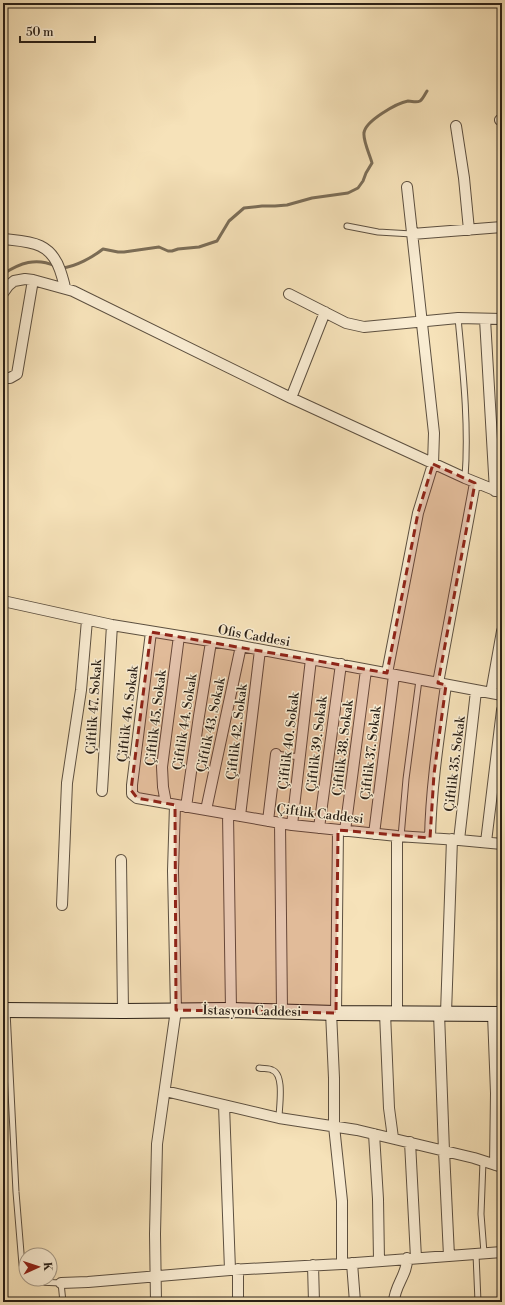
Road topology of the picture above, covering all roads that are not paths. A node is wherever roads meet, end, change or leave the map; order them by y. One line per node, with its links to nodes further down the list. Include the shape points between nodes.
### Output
1 (456, 126): 5 (street)
2 (407, 186): 6 (street, Çiftlik 37. Sokak)
3 (347, 226): 6 (lane, via 378,232)
4 (502, 228): 5 (street)
5 (469, 230): 6 (street)
6 (412, 234): 16 (street, Çiftlik 37. Sokak)
7 (3, 239): 9 (street, via 42,246 52,254 60,269)
8 (34, 280): 9 (street); 10 (street, via 14,281); 17 (street, via 16,374 10,378)
9 (65, 288): 18 (street)
10 (3, 293)
11 (289, 294): 12 (street)
12 (325, 312): 16 (street, via 346,323 364,327); 18 (street)
13 (458, 318): 14 (street); 16 (street); 20 (lane, via 465,401)
14 (486, 319): 15 (street); 22 (street)
15 (502, 319)
16 (422, 321): 19 (street, Çiftlik 37. Sokak, via 434,434)
17 (3, 378)
18 (291, 398): 19 (street)
19 (433, 464): 20 (street); 35 (street, Çiftlik 37. Sokak, via 418,513)
20 (465, 478): 21 (street)
21 (475, 483): 22 (street); 37 (street)
22 (498, 492)
23 (3, 601): 24 (street, Ofis Caddesi)
24 (87, 620): 25 (street, Ofis Caddesi); 63 (street, via 81,690 67,783)
25 (112, 625): 27 (street, Ofis Caddesi); 44 (street, Çiftlik 47. Sokak)
26 (502, 631): 39 (street)
27 (151, 632): 28 (street, Ofis Caddesi); 45 (street, Çiftlik 46. Sokak, via 132,785 132,794)
28 (179, 636): 29 (street, Ofis Caddesi); 46 (street, Çiftlik 45. Sokak, via 162,767 163,787)
29 (211, 642): 30 (street, Ofis Caddesi); 47 (street, Çiftlik 44. Sokak)
30 (242, 646): 31 (street, Ofis Caddesi); 48 (street, Çiftlik 43. Sokak)
31 (260, 650): 32 (street, Ofis Caddesi); 50 (street, Çiftlik 42. Sokak)
32 (311, 659): 33 (street, Ofis Caddesi); 43 (street, Çiftlik 40. Sokak)
33 (340, 664): 34 (street, Ofis Caddesi); 54 (street, Çiftlik 39. Sokak)
34 (366, 670): 35 (street, Ofis Caddesi); 55 (street, Çiftlik 38. Sokak)
35 (390, 674): 36 (street, Ofis Caddesi); 56 (street, Çiftlik 37. Sokak)
36 (419, 680): 37 (street, Ofis Caddesi); 57 (lane)
37 (442, 684): 38 (street, Ofis Caddesi); 58 (street)
38 (476, 691): 39 (street, Ofis Caddesi); 59 (street, Çiftlik 35. Sokak)
39 (491, 693): 40 (street, Ofis Caddesi)
40 (502, 695)
41 (502, 710): 60 (street)
42 (276, 754): 43 (lane); 51 (street)
43 (300, 757): 53 (street, Çiftlik 40. Sokak)
44 (102, 791)
45 (136, 798): 46 (street, Çiftlik Caddesi)
46 (171, 804): 47 (street, Çiftlik Caddesi); 65 (street, Çiftlik 45. Sokak)
47 (186, 807): 48 (street, Çiftlik Caddesi)
48 (206, 810): 49 (street, Çiftlik Caddesi)
49 (228, 814): 50 (street, Çiftlik Caddesi); 66 (street)
50 (240, 816): 51 (street, Çiftlik Caddesi)
51 (268, 821): 52 (street, Çiftlik Caddesi)
52 (280, 823): 53 (street, Çiftlik Caddesi); 68 (street)
53 (292, 825): 54 (street, Çiftlik Caddesi)
54 (319, 828): 55 (street, Çiftlik Caddesi)
55 (341, 830): 56 (street, Çiftlik Caddesi); 70 (street, Çiftlik 38. Sokak)
56 (374, 834): 57 (street, Çiftlik Caddesi)
57 (399, 836): 58 (street, Çiftlik Caddesi); 71 (street)
58 (430, 838): 59 (street, Çiftlik Caddesi)
59 (455, 840): 60 (street, Çiftlik Caddesi); 72 (street, Çiftlik 35. Sokak)
60 (486, 842): 61 (street, Çiftlik Caddesi)
61 (502, 844)
62 (121, 860): 67 (street)
63 (62, 905)
64 (5, 1010): 67 (main road, İstasyon Caddesi); 84 (lane)
65 (176, 1010): 66 (main road, İstasyon Caddesi); 67 (main road, İstasyon Caddesi); 74 (street, Çiftlik 45. Sokak)
66 (231, 1010): 68 (main road, İstasyon Caddesi)
67 (123, 1011)
68 (282, 1011): 70 (main road, İstasyon Caddesi)
69 (500, 1011): 72 (main road, İstasyon Caddesi); 83 (street, via 496,1093)
70 (334, 1013): 71 (main road, İstasyon Caddesi); 77 (street, Çiftlik 38. Sokak)
71 (391, 1013): 72 (main road, İstasyon Caddesi); 79 (street, via 389,1108)
72 (443, 1014): 81 (street, Çiftlik 35. Sokak)
73 (259, 1068): 76 (lane, via 272,1070 279,1077)
74 (165, 1091): 75 (street); 93 (street, Çiftlik 45. Sokak, via 157,1144)
75 (224, 1105): 76 (street); 92 (street)
76 (279, 1118): 77 (street)
77 (334, 1126): 78 (street); 90 (street, Çiftlik 38. Sokak)
78 (374, 1134): 79 (street); 89 (street)
79 (394, 1138): 80 (street)
80 (410, 1142): 81 (street); 88 (street)
81 (444, 1151): 82 (street); 87 (street, Çiftlik 35. Sokak)
82 (483, 1161): 83 (street); 86 (lane)
83 (499, 1166)
84 (21, 1247)
85 (502, 1252): 86 (street)
86 (480, 1253): 87 (street); 102 (lane)
87 (449, 1256): 88 (street)
88 (412, 1258): 89 (street); 101 (street, via 395,1291)
89 (379, 1260): 90 (street)
90 (347, 1263): 91 (street); 100 (street, Çiftlik 38. Sokak)
91 (313, 1265): 92 (street); 99 (street)
92 (234, 1270): 93 (street); 98 (street)
93 (156, 1276): 95 (street); 97 (street, Çiftlik 45. Sokak)
94 (58, 1283): 95 (lane)
95 (61, 1283): 96 (lane)
96 (63, 1302)
97 (156, 1302)
98 (238, 1302)
99 (314, 1302)
100 (355, 1302)
101 (394, 1302)
102 (478, 1302)

